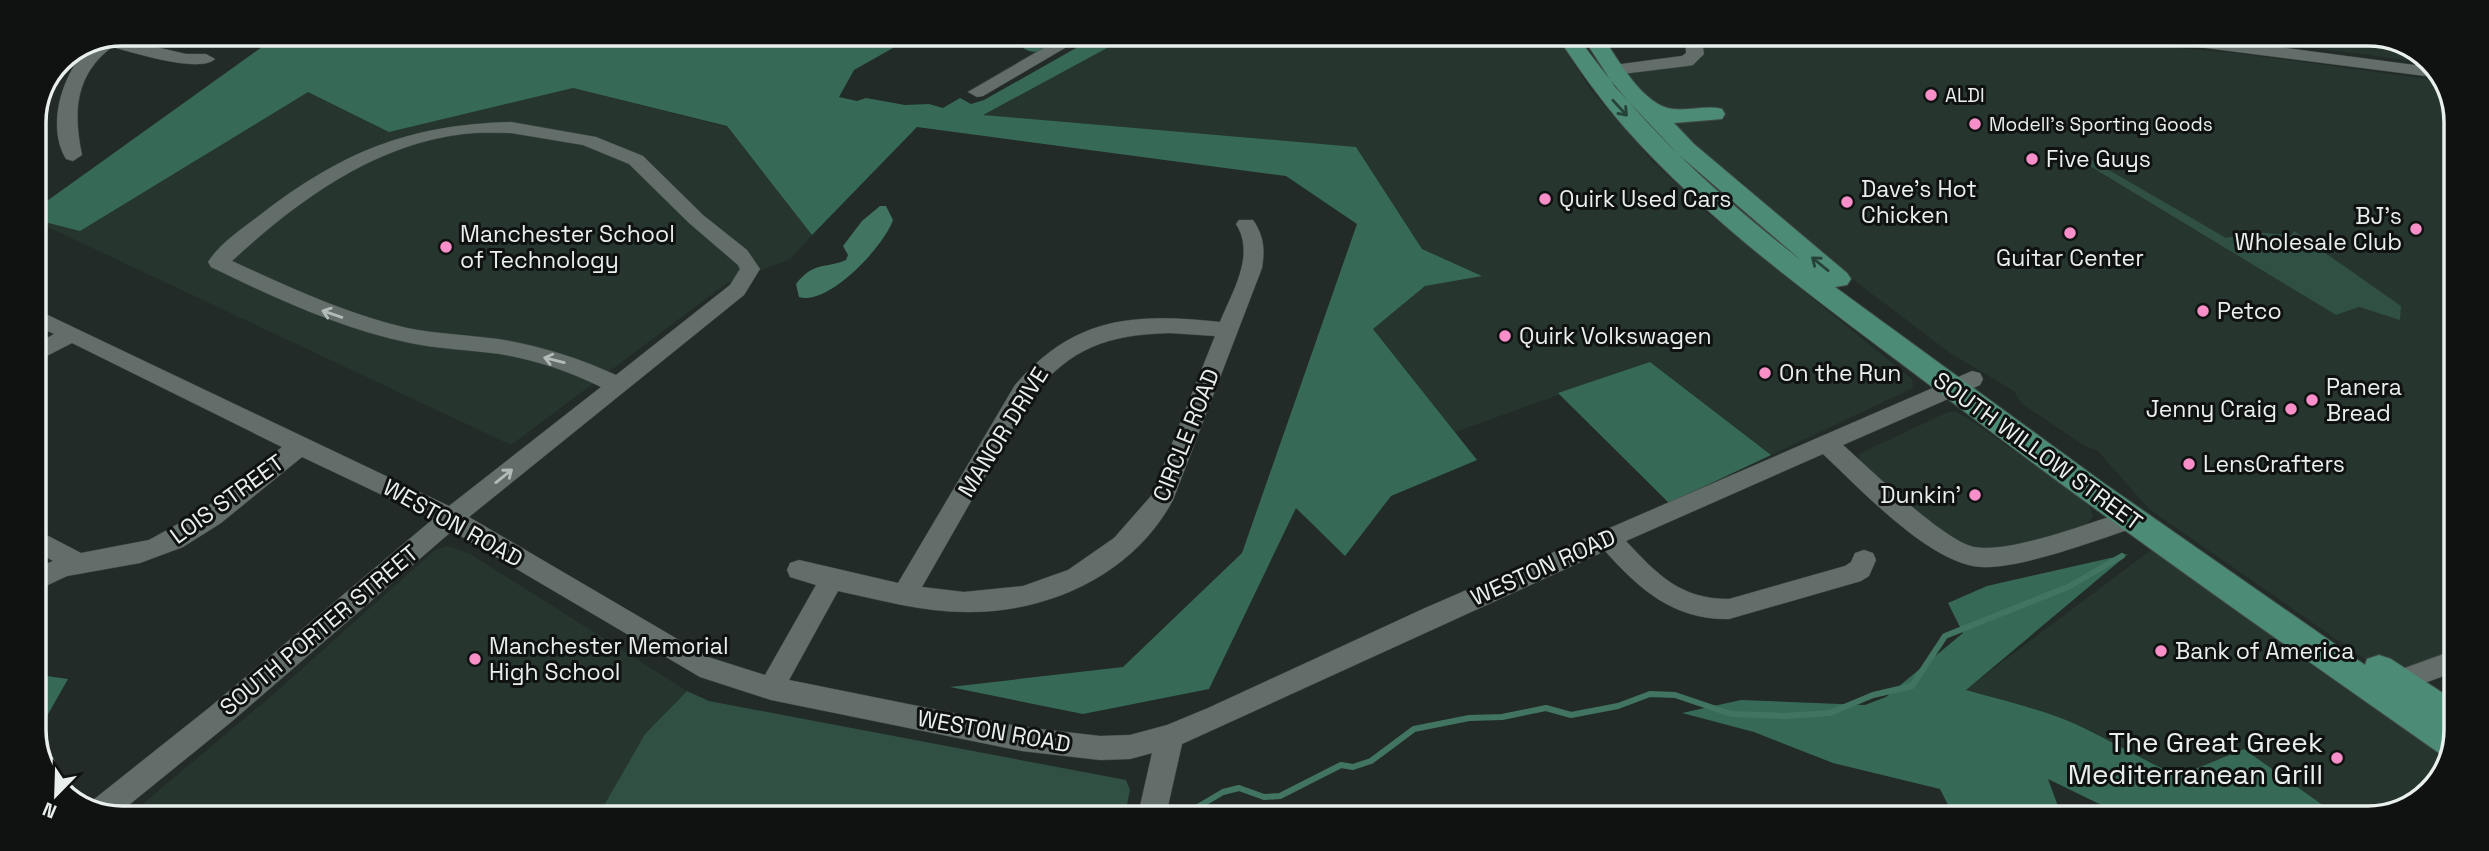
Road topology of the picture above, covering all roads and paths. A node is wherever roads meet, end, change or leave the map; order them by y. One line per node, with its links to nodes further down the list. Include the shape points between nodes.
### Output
1 (132, 46): 8 (street)
2 (1059, 46): 11 (street)
3 (1574, 46): 20 (main road, SOUTH WILLOW STREET, one-way to 20, via 1612,99 1689,182 1804,276)
4 (1598, 46): 9 (main road, SOUTH WILLOW STREET)
5 (1694, 46): 9 (street, via 1695,54 1687,61)
6 (2229, 46): 10 (street)
7 (96, 50): 13 (street, via 85,60 71,89 67,124)
8 (206, 59)
9 (1614, 70): 12 (main road, SOUTH WILLOW STREET)
10 (2424, 71)
11 (977, 92)
12 (1642, 103): 14 (main road, SOUTH WILLOW STREET); 14 (main road, via 1674,116 1723,118 1699,144)
13 (73, 155)
14 (1709, 170): 20 (main road, SOUTH WILLOW STREET, one-way to 14)
15 (1246, 225): 17 (street, CIRCLE ROAD, via 1256,249)
16 (46, 322): 18 (street, WESTON ROAD)
17 (1228, 330): 33 (street, MANOR DRIVE, via 1135,326 1076,343 1047,361 1023,391); 33 (street, CIRCLE ROAD, via 1161,500 1140,532 1116,552 1074,579 1016,597 964,602)
18 (71, 334): 19 (street); 23 (street, WESTON ROAD)
19 (46, 348)
20 (1961, 384): 22 (street, WESTON ROAD); 25 (main road, SOUTH WILLOW STREET); 35 (main road, SOUTH WILLOW STREET, via 2174,527)
21 (617, 385): 21 (street, SOUTH PORTER STREET, one-way to 21, via 567,363 511,349 412,336 346,319 218,262 284,205 403,141 481,127 524,128 596,143 641,165 716,238 746,259 750,269 737,290); 24 (street, SOUTH PORTER STREET, one-way to 21)
22 (1826, 443): 25 (street, via 1916,522 1946,545 1972,557 1997,558); 26 (street, WESTON ROAD)
23 (300, 446): 24 (street, WESTON ROAD); 29 (street, LOIS STREET, via 177,539 136,555)
24 (451, 518): 36 (street, WESTON ROAD, via 680,656); 40 (street, SOUTH PORTER STREET)
25 (2131, 519): 35 (main road, SOUTH WILLOW STREET)
26 (1609, 538): 28 (street, via 1661,592 1711,610 1730,609 1852,574); 39 (street, WESTON ROAD)
27 (46, 545): 29 (street)
28 (1864, 560)
29 (75, 562): 31 (street, LOIS STREET)
30 (799, 570): 32 (street, CIRCLE ROAD)
31 (46, 576)
32 (832, 579): 33 (street, CIRCLE ROAD); 36 (street)
33 (905, 594)
34 (2444, 665): 35 (street)
35 (2387, 685): 37 (main road, SOUTH WILLOW STREET); 38 (main road, SOUTH WILLOW STREET)
36 (771, 688): 39 (street, WESTON ROAD, via 1064,746 1130,747)
37 (2444, 713)
38 (2443, 735)
39 (1170, 736): 41 (street)
40 (109, 804)
41 (1154, 806)

